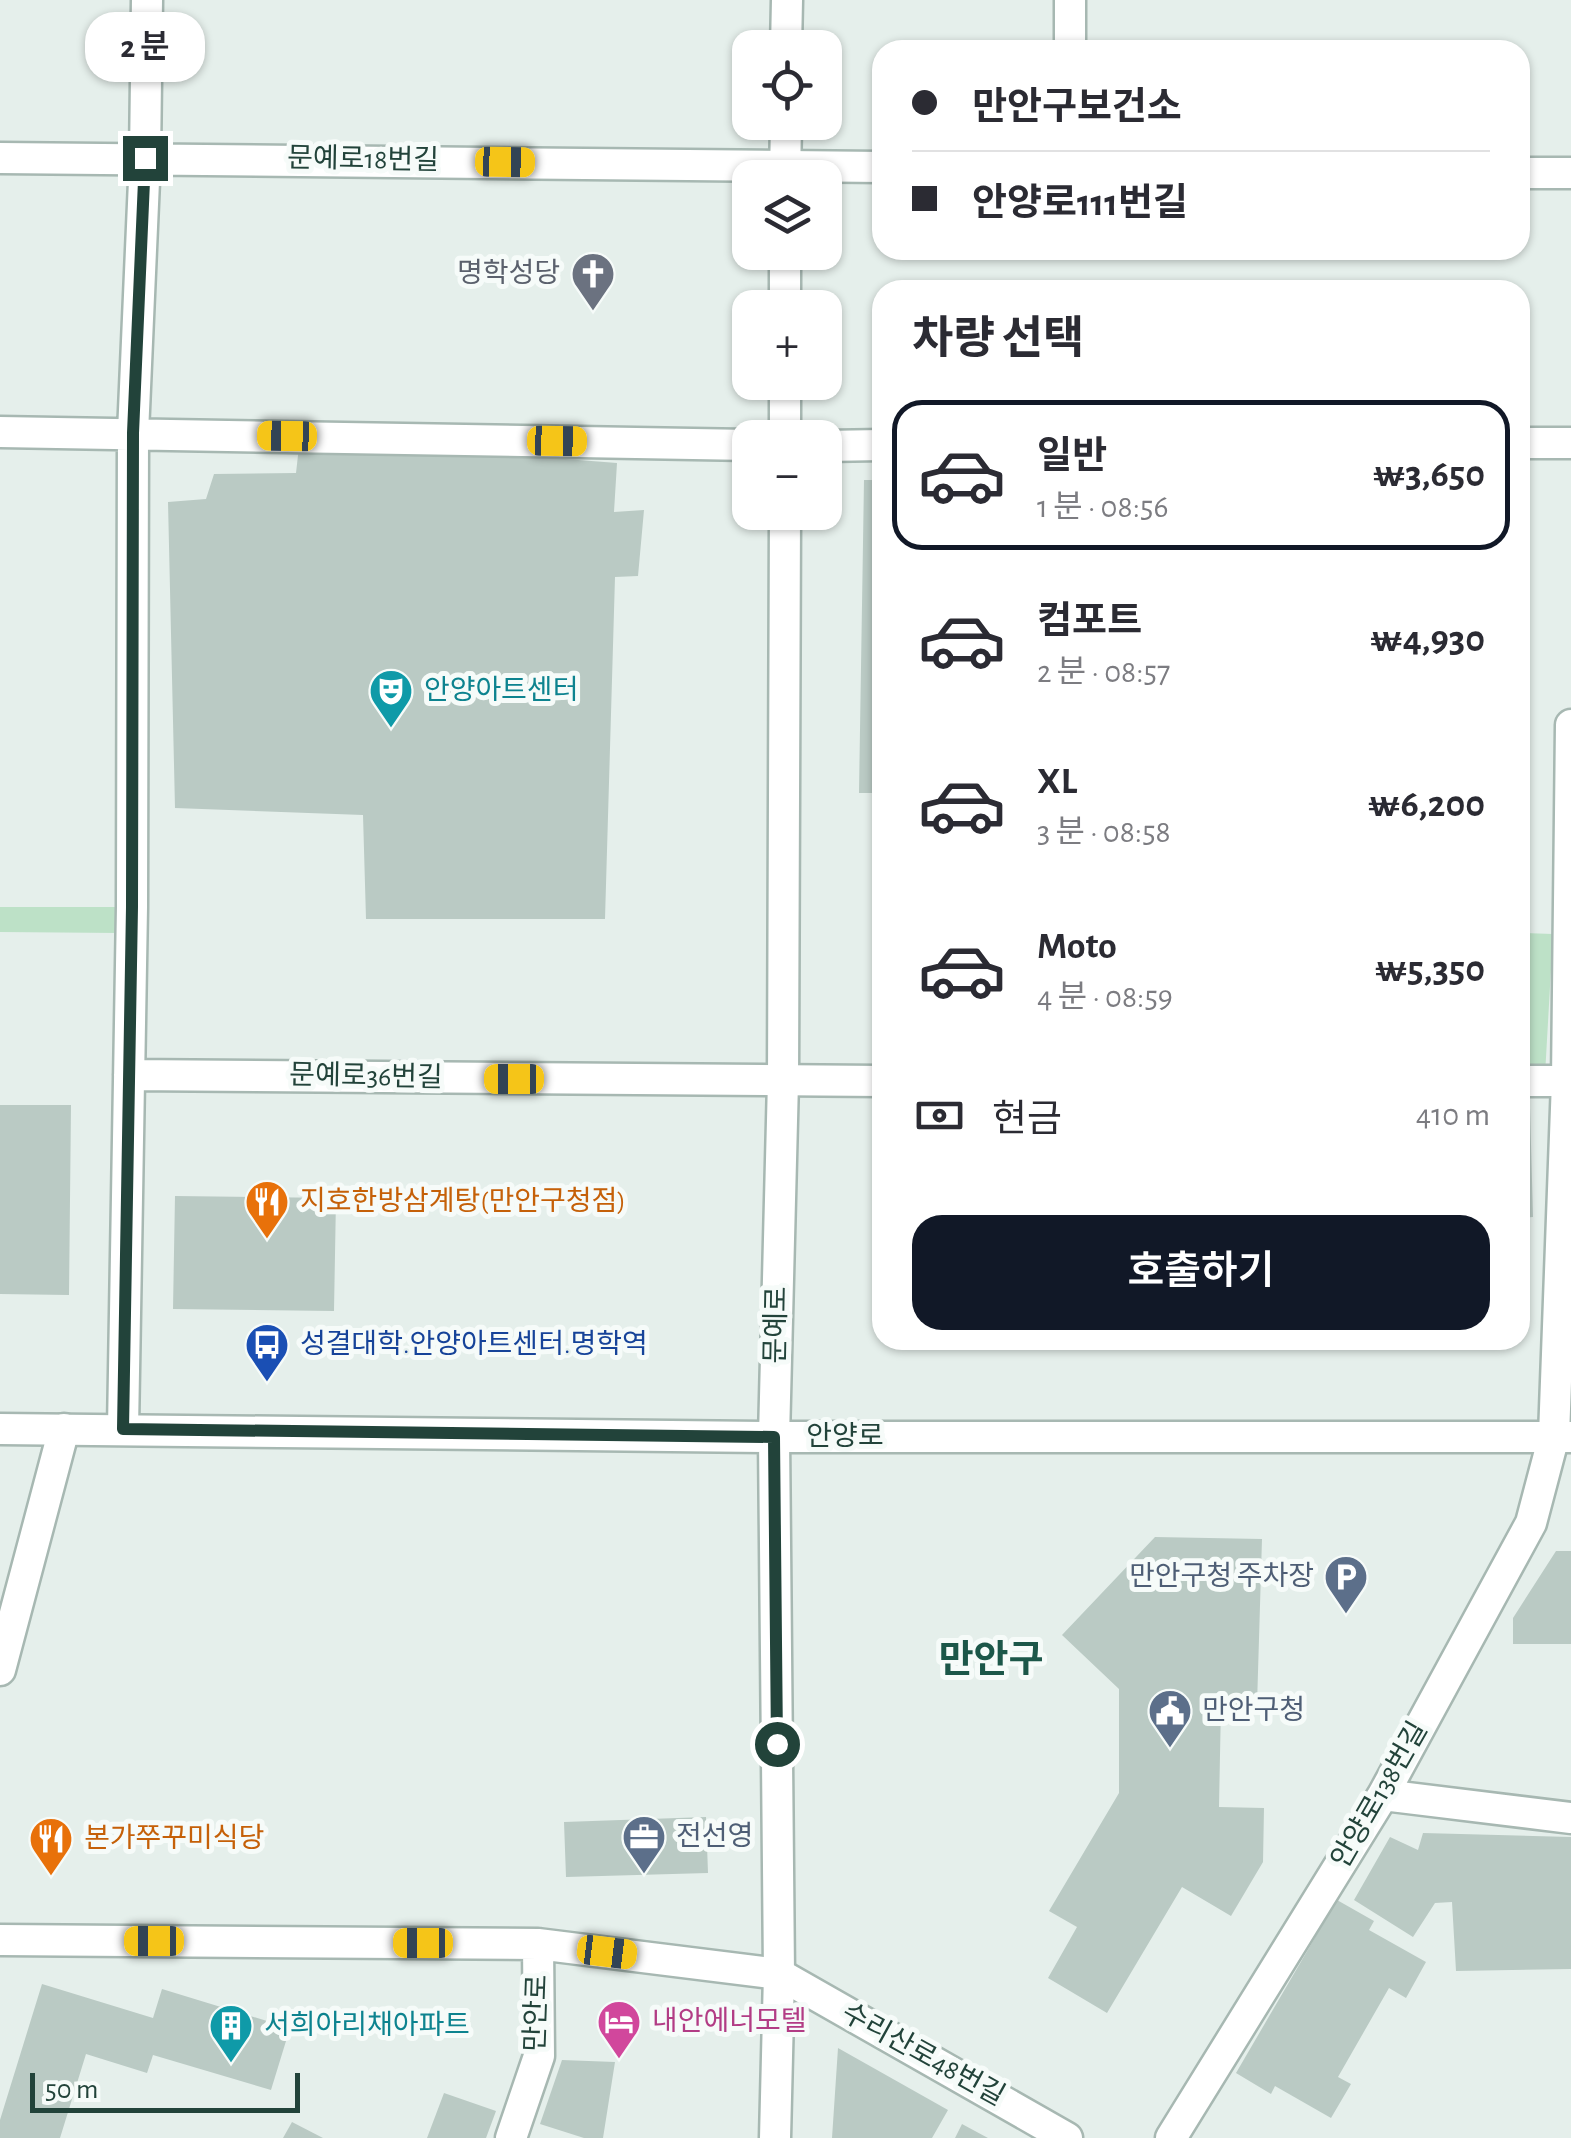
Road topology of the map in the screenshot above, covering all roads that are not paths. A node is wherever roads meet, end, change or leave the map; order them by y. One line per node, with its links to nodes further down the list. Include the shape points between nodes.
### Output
1 (147, 0): 7 (street)
2 (787, 0): 4 (street)
3 (1070, 0): 5 (street)
4 (786, 30)
5 (1070, 40)
6 (0, 158): 7 (street, 문예로18번길)
7 (145, 158): 10 (street, 문예로18번길); 14 (street)
8 (872, 167): 9 (street, 문예로18번길)
9 (842, 168)
10 (732, 170)
11 (1530, 173): 12 (street)
12 (1571, 173)
13 (0, 432): 14 (street)
14 (133, 433): 17 (street); 22 (street)
15 (1571, 443): 16 (street)
16 (1530, 444)
17 (732, 445)
18 (872, 445): 19 (street)
19 (842, 446)
20 (785, 530): 23 (street, 문예로)
21 (1571, 725): 26 (street, 안양로138번길)
22 (129, 1075): 23 (street, 문예로36번길); 28 (street)
23 (784, 1081): 24 (street, 문예로36번길); 30 (street, 문예로)
24 (872, 1081)
25 (1530, 1081): 26 (street)
26 (1569, 1081): 31 (street, 안양로138번길)
27 (64, 1429): 28 (street, 안양로); 29 (street, 안양로); 32 (street)
28 (123, 1429): 30 (street, 안양로)
29 (0, 1430)
30 (774, 1437): 31 (street, 안양로); 37 (street, 문예로)
31 (1563, 1437): 33 (street, 안양로138번길, via 1531,1523)
32 (0, 1670)
33 (1383, 1796): 34 (street); 41 (street, 안양로138번길)
34 (1571, 1818)
35 (0, 1940): 36 (street)
36 (538, 1944): 37 (street); 38 (street, 만안로, via 539,2056)
37 (778, 1974): 39 (street, 문예로); 40 (street, 수리산로48번길)
38 (511, 2138)
39 (774, 2138)
40 (1067, 2138)
41 (1172, 2138)

